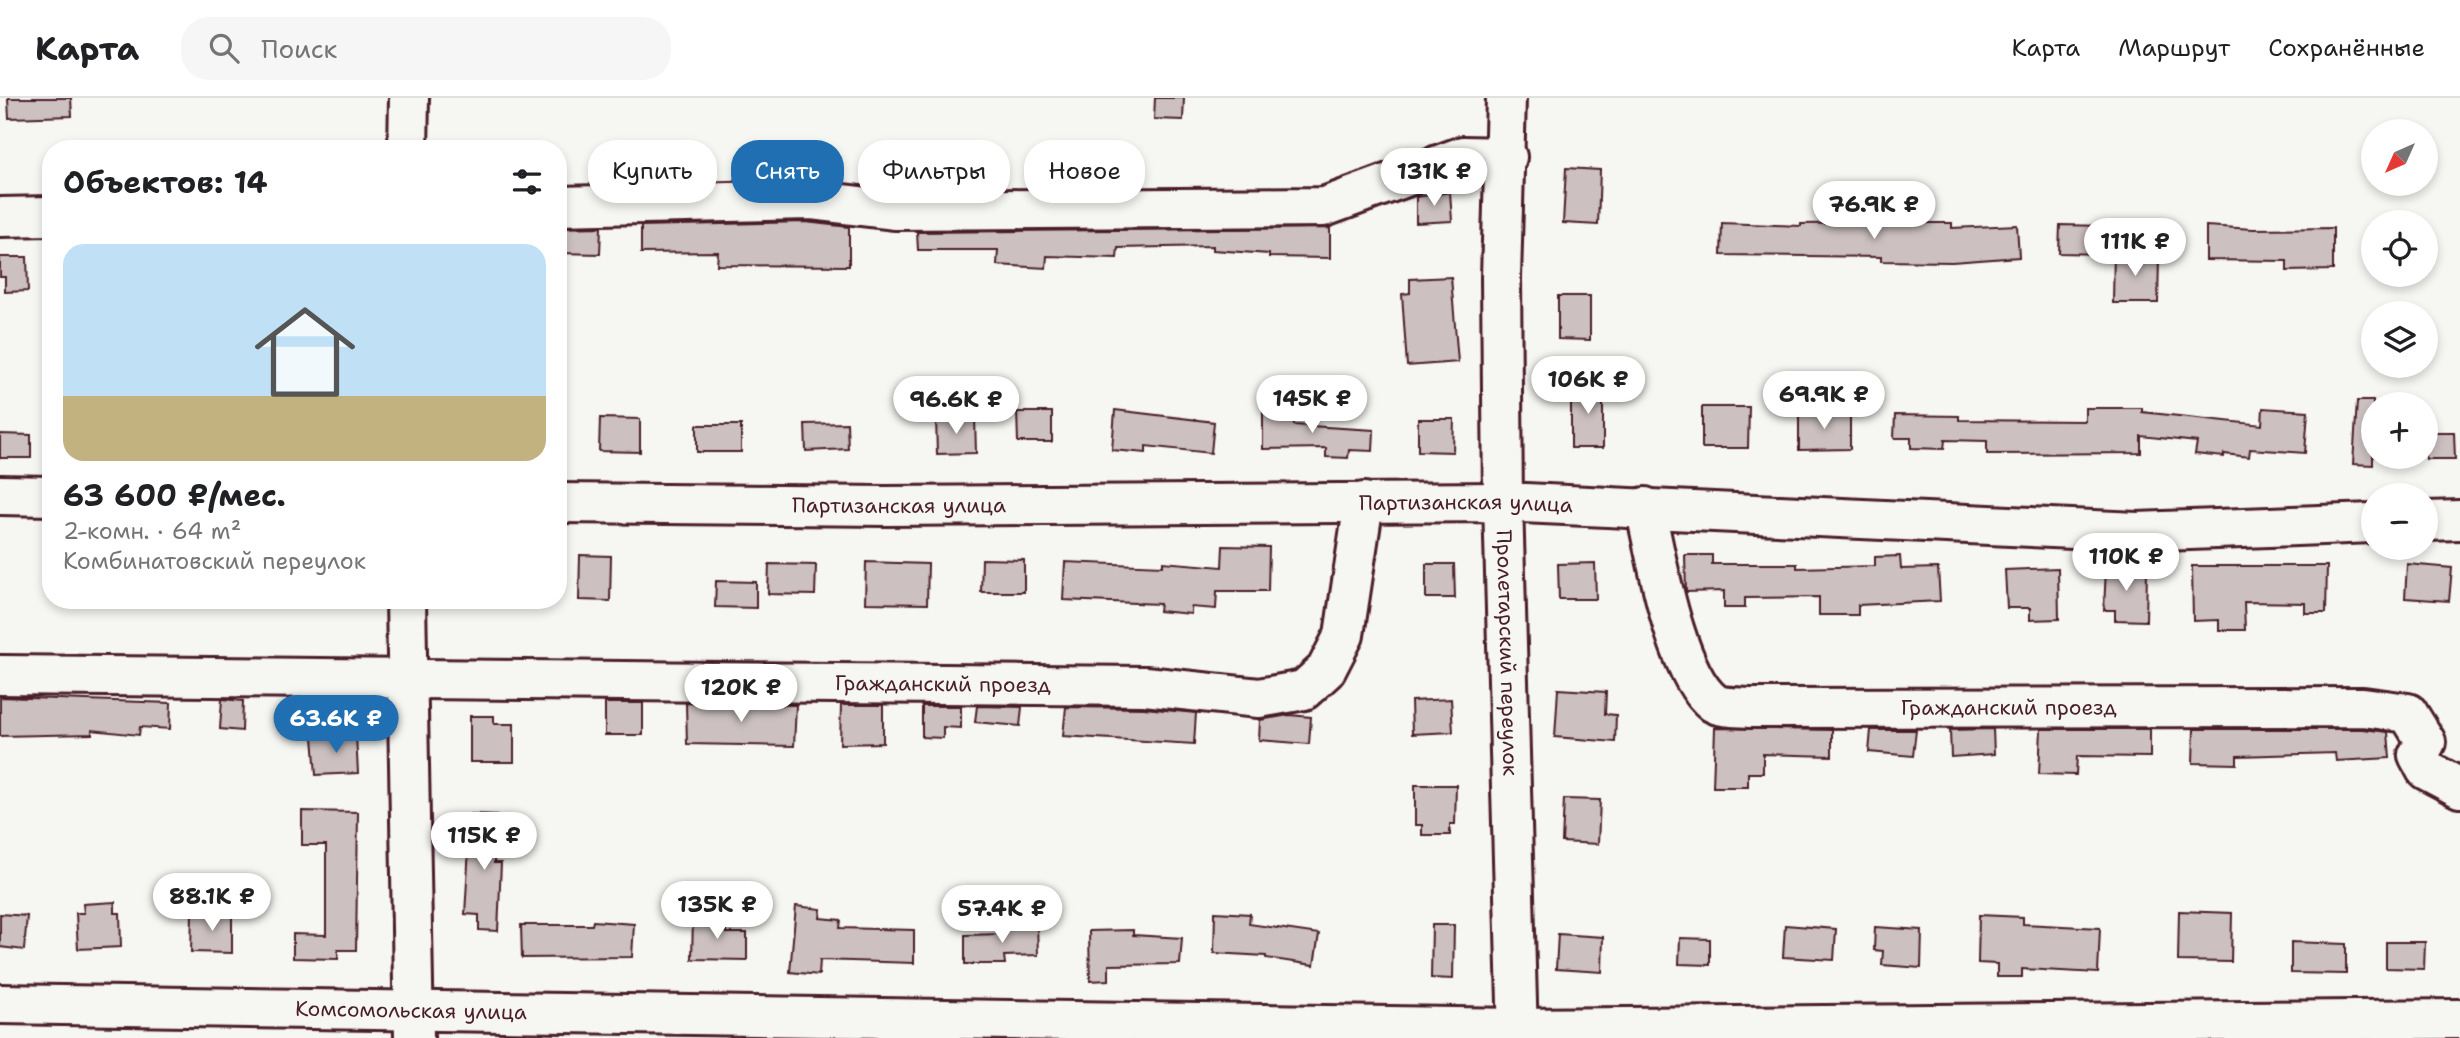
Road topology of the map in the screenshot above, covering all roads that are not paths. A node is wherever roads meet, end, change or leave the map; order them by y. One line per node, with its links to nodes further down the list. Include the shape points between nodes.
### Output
1 (409, 98): 3 (street)
2 (1506, 98): 4 (street, Пролетарский переулок)
3 (408, 140)
4 (1507, 157): 5 (street, via 1463,156 1324,207 894,210 810,200); 11 (street, Пролетарский переулок, via 1501,278)
5 (567, 206)
6 (42, 216): 7 (street)
7 (0, 217)
8 (0, 495): 9 (street)
9 (42, 496)
10 (1364, 502): 11 (street, Партизанская улица); 12 (street, Партизанская улица); 19 (street, Гражданский проезд, via 1344,635 1326,670 1304,690 1259,698 1145,686)
11 (1503, 502): 13 (street, Партизанская улица); 24 (street, Пролетарский переулок)
12 (567, 503)
13 (1645, 507): 16 (street, Партизанская улица, via 2137,532); 20 (street, Гражданский проезд, via 1674,628 1698,687 1716,705 2363,707 2407,713 2426,742 2418,755 2426,770)
14 (2460, 520): 15 (street)
15 (2438, 521)
16 (2361, 523)
17 (406, 609): 19 (street)
18 (0, 676): 19 (street, Гражданский проезд)
19 (408, 681): 23 (street)
20 (2460, 788)
21 (0, 1004): 23 (street, Комсомольская улица)
22 (2460, 1019): 24 (street, Комсомольская улица)
23 (414, 1023): 24 (street, Комсомольская улица)
24 (1518, 1033)

